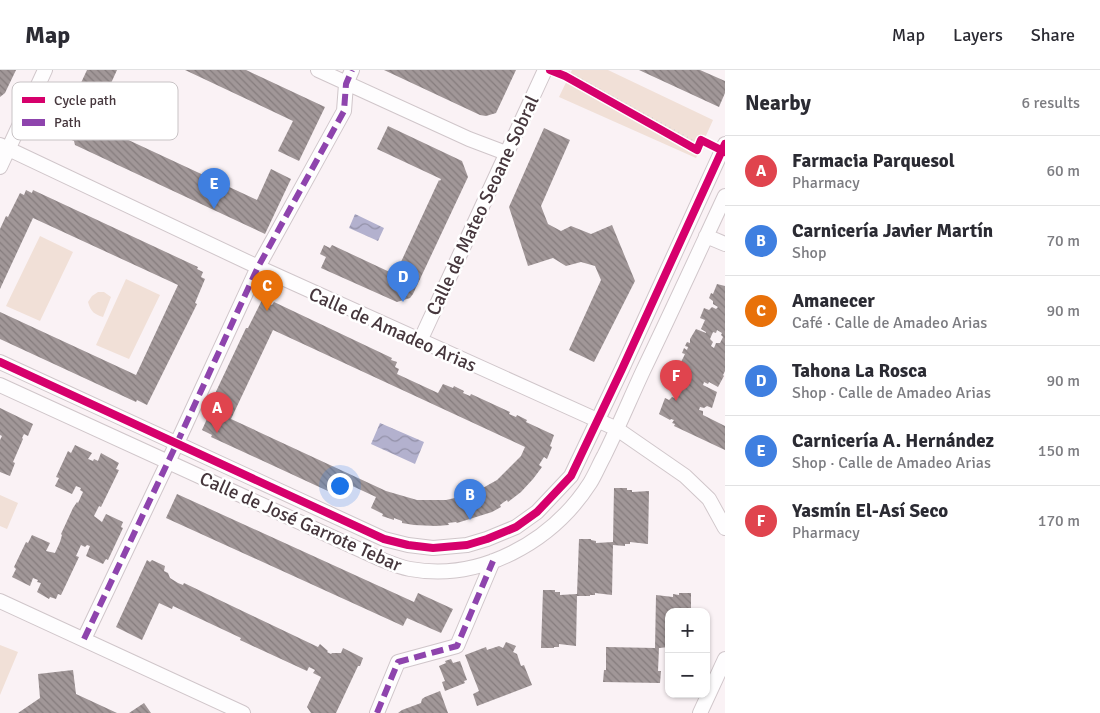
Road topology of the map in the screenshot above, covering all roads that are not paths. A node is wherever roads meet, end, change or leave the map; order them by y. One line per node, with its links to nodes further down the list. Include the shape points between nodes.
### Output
1 (45, 70): 5 (street)
2 (318, 70): 6 (street)
3 (352, 70): 6 (street)
4 (556, 71): 10 (street, Calle de Mateo Seoane Sobral)
5 (39, 82)
6 (346, 84): 10 (street); 15 (street, via 344,111)
7 (12, 132): 8 (street)
8 (4, 147): 11 (street); 15 (street, Calle de Amadeo Arias)
9 (722, 150): 19 (street, Calle de José Garrote Tebar)
10 (506, 153): 16 (street, Calle de Mateo Seoane Sobral)
11 (0, 167)
12 (725, 196): 13 (street, Calle de José Garrote Tebar)
13 (706, 236): 14 (street); 20 (street, Calle de José Garrote Tebar)
14 (725, 244)
15 (258, 267): 16 (street, Calle de Amadeo Arias); 21 (street)
16 (420, 341): 19 (street, Calle de Amadeo Arias)
17 (0, 362): 21 (street, Calle de José Garrote Tebar)
18 (0, 385): 22 (street, Calle de José Garrote Tebar)
19 (598, 421): 20 (street, Calle de Amadeo Arias); 21 (street, Calle de José Garrote Tebar, via 571,476 537,512 496,536 448,548 408,545 384,539)
20 (617, 430): 23 (street, Calle de Amadeo Arias, via 685,476 709,499); 24 (street, Calle de José Garrote Tebar, via 591,482 578,500 548,531 528,545)
21 (177, 443): 22 (street)
22 (168, 462): 24 (street, Calle de José Garrote Tebar, via 408,569 439,572); 26 (street)
23 (725, 528)
24 (493, 561): 29 (street, via 457,646 398,662)
25 (0, 601): 26 (street)
26 (84, 639): 28 (street)
27 (725, 659): 30 (street)
28 (243, 713)
29 (377, 713)
30 (700, 713)

